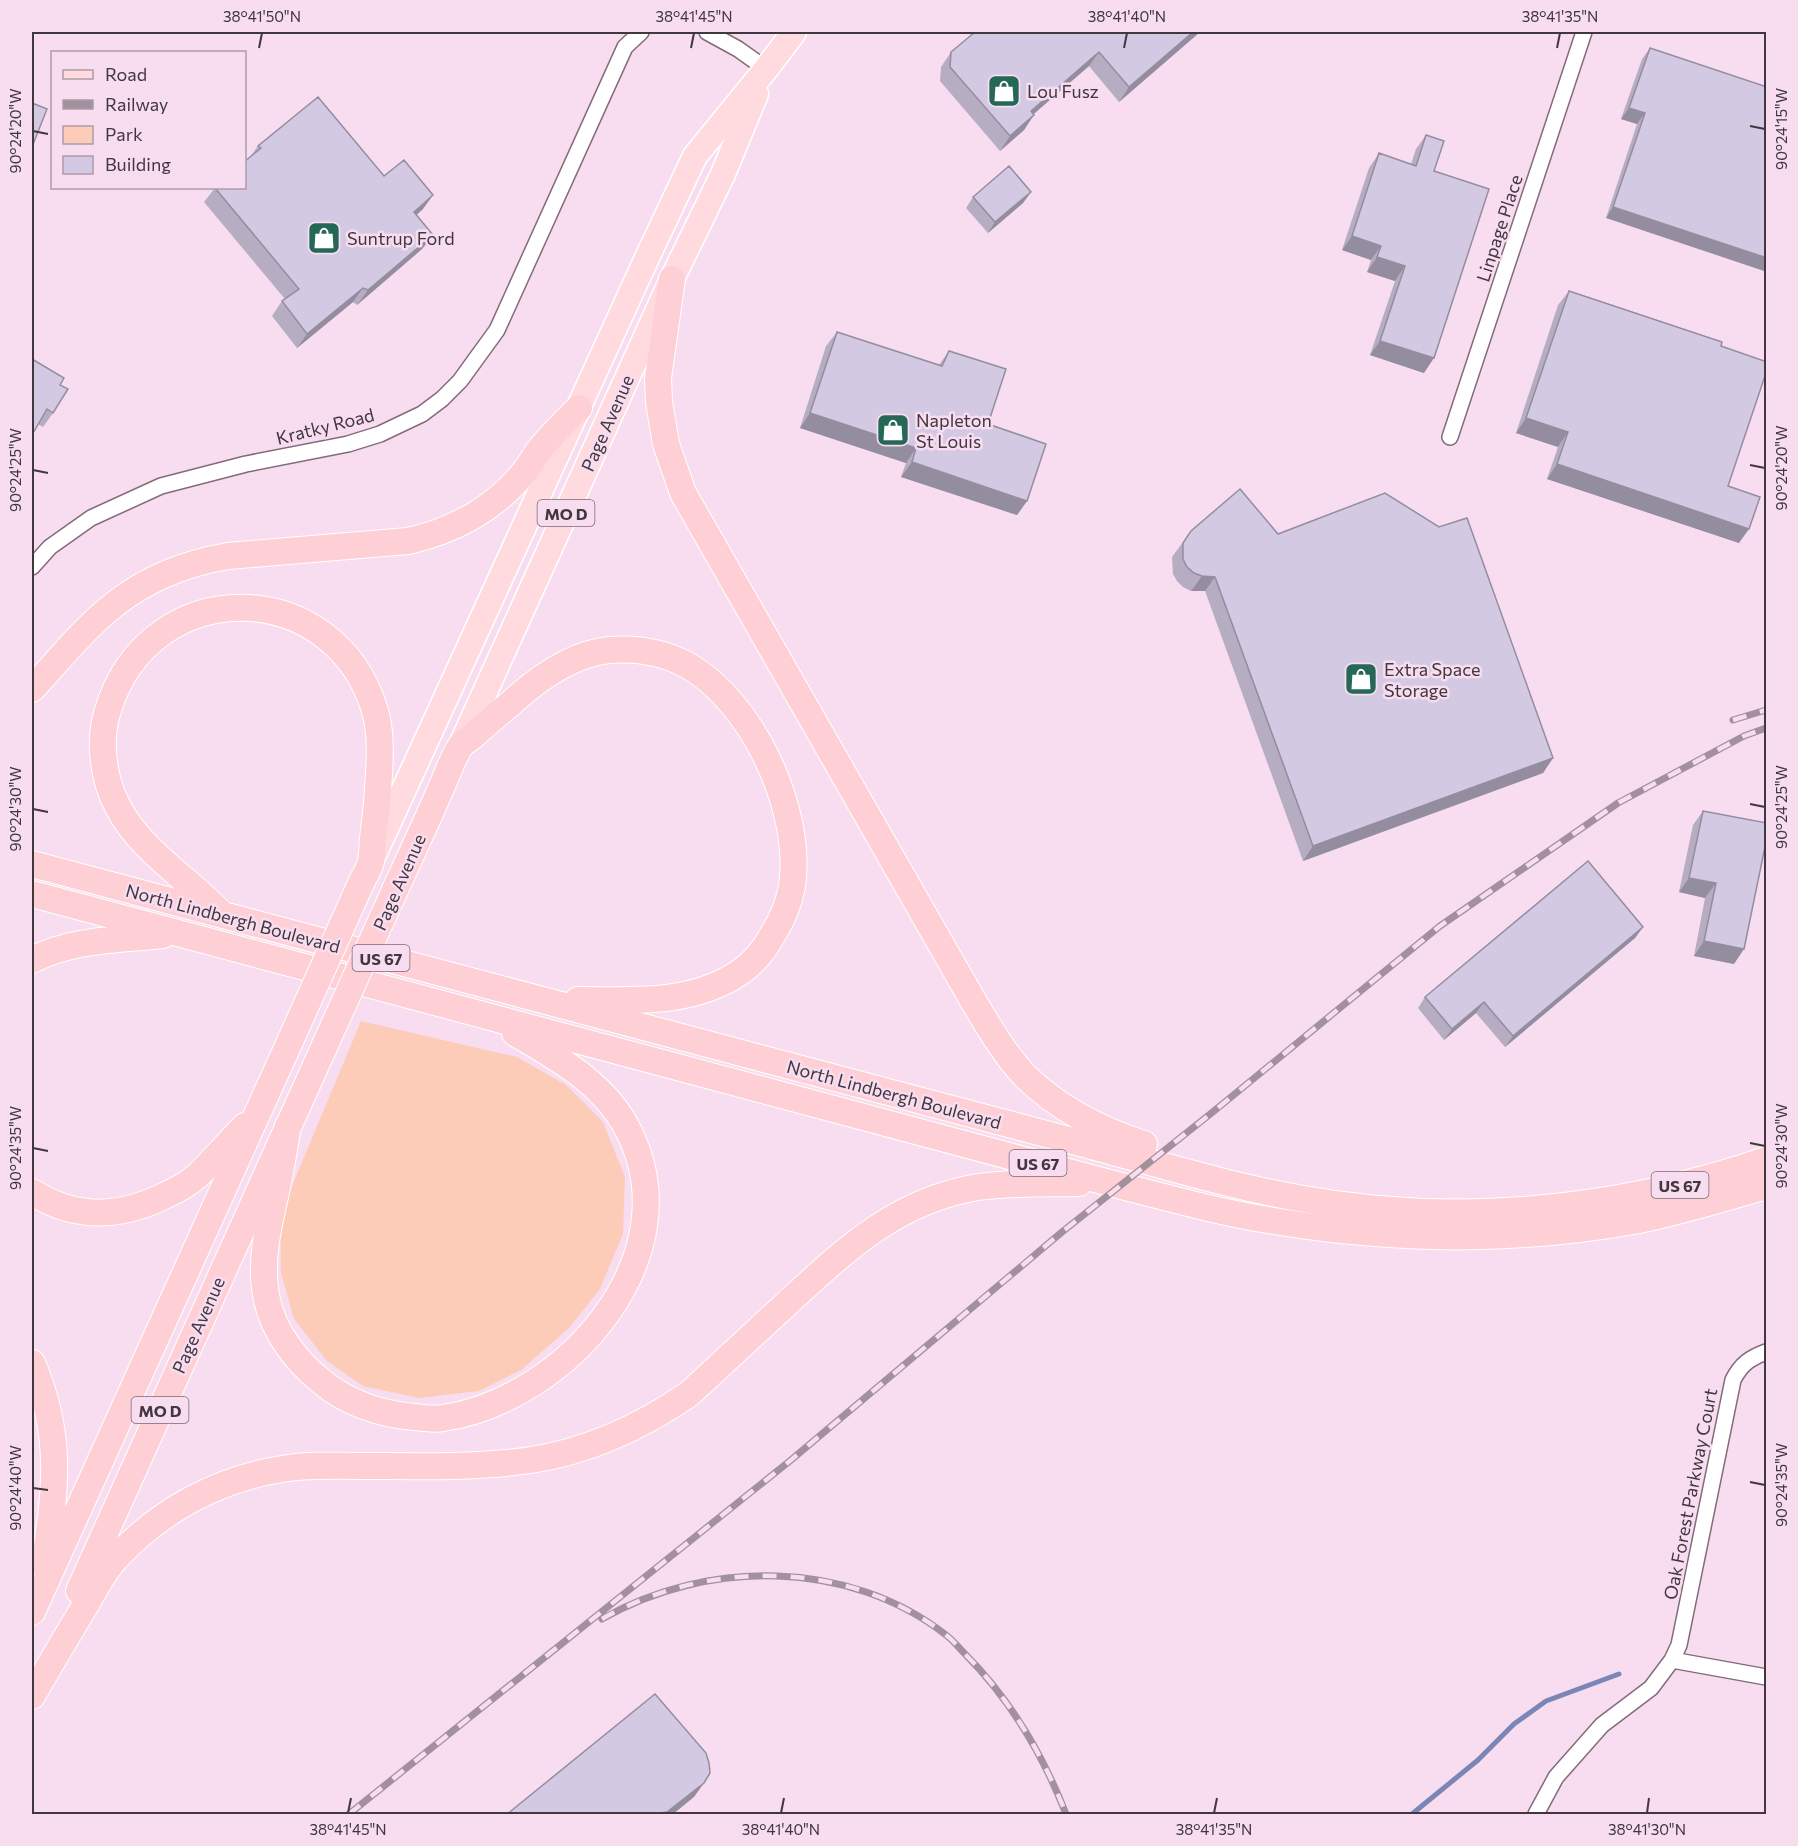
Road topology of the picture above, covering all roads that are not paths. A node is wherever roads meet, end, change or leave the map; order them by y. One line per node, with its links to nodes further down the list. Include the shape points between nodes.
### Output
1 (641, 32): 9 (street, Kratky Road, via 625,47 497,330 442,399 422,414 348,444 161,486 91,518 50,547)
2 (707, 32): 5 (street)
3 (794, 32): 5 (main road, Page Avenue / MO D)
4 (1584, 32): 8 (street, Linpage Place)
5 (766, 69): 6 (main road, Page Avenue / MO D, via 723,174); 7 (main road, Page Avenue / MO D, via 695,156)
6 (672, 279): 11 (main road, Page Avenue / MO D); 26 (highway, via 658,378 659,402 666,444 683,493 975,1005 1026,1076 1093,1124 1147,1145 1284,1179)
7 (579, 408): 10 (highway, via 510,487 490,505 450,529 408,541 228,556 181,568 114,604); 13 (main road, Page Avenue / MO D)
8 (1450, 437)
9 (32, 567)
10 (32, 689)
11 (460, 747): 18 (highway, via 525,690 567,663 607,650 647,651 688,666 721,692 751,732 784,802 793,848 792,887 766,946 740,973 698,992 670,998); 21 (highway, Page Avenue / MO D, bridge)
12 (32, 864): 15 (highway, North Lindbergh Boulevard / US 67)
13 (367, 872): 15 (highway, via 379,788 379,730 359,674 334,644 299,620 256,609 214,609 172,624 138,653 113,691 102,738 108,780 128,823 160,860); 20 (highway, Page Avenue / MO D, bridge)
14 (32, 894): 16 (highway, North Lindbergh Boulevard / US 67)
15 (224, 916): 18 (highway, North Lindbergh Boulevard / US 67)
16 (176, 933): 17 (highway, via 68,945); 19 (highway, North Lindbergh Boulevard / US 67)
17 (32, 960)
18 (539, 999): 26 (highway, North Lindbergh Boulevard / US 67, via 1295,1198 1390,1209)
19 (486, 1017): 21 (highway, via 566,1063 602,1095 629,1130 640,1156 647,1198 641,1244 620,1292 581,1345 520,1391 473,1411 441,1419 394,1415 348,1400 312,1375 296,1358 267,1300 264,1256); 23 (highway, North Lindbergh Boulevard / US 67)
20 (258, 1113): 25 (highway, via 196,1177 151,1203 128,1211 87,1212 66,1208); 29 (highway, Page Avenue / MO D)
21 (288, 1126): 32 (highway, Page Avenue / MO D)
22 (1767, 1160): 26 (highway, North Lindbergh Boulevard / US 67, via 1631,1196)
23 (1106, 1182): 24 (highway, North Lindbergh Boulevard / US 67, via 1273,1221 1404,1236 1473,1237 1610,1225 1707,1204); 32 (highway, via 979,1187 910,1208 851,1245 688,1394 609,1439 556,1455 507,1463 284,1468 210,1489 172,1510 115,1558)
24 (1767, 1186)
25 (32, 1192)
26 (1525, 1210)
27 (1767, 1352): 30 (street, Oak Forest Parkway Court, via 1747,1360 1733,1380 1680,1645)
28 (32, 1363): 29 (highway, via 43,1393 54,1451 54,1495)
29 (35, 1604)
30 (1672, 1660): 31 (street); 33 (street, Oak Forest Parkway Court, via 1652,1688 1602,1725 1556,1777)
31 (1767, 1677)
32 (32, 1695)
33 (1536, 1815)

